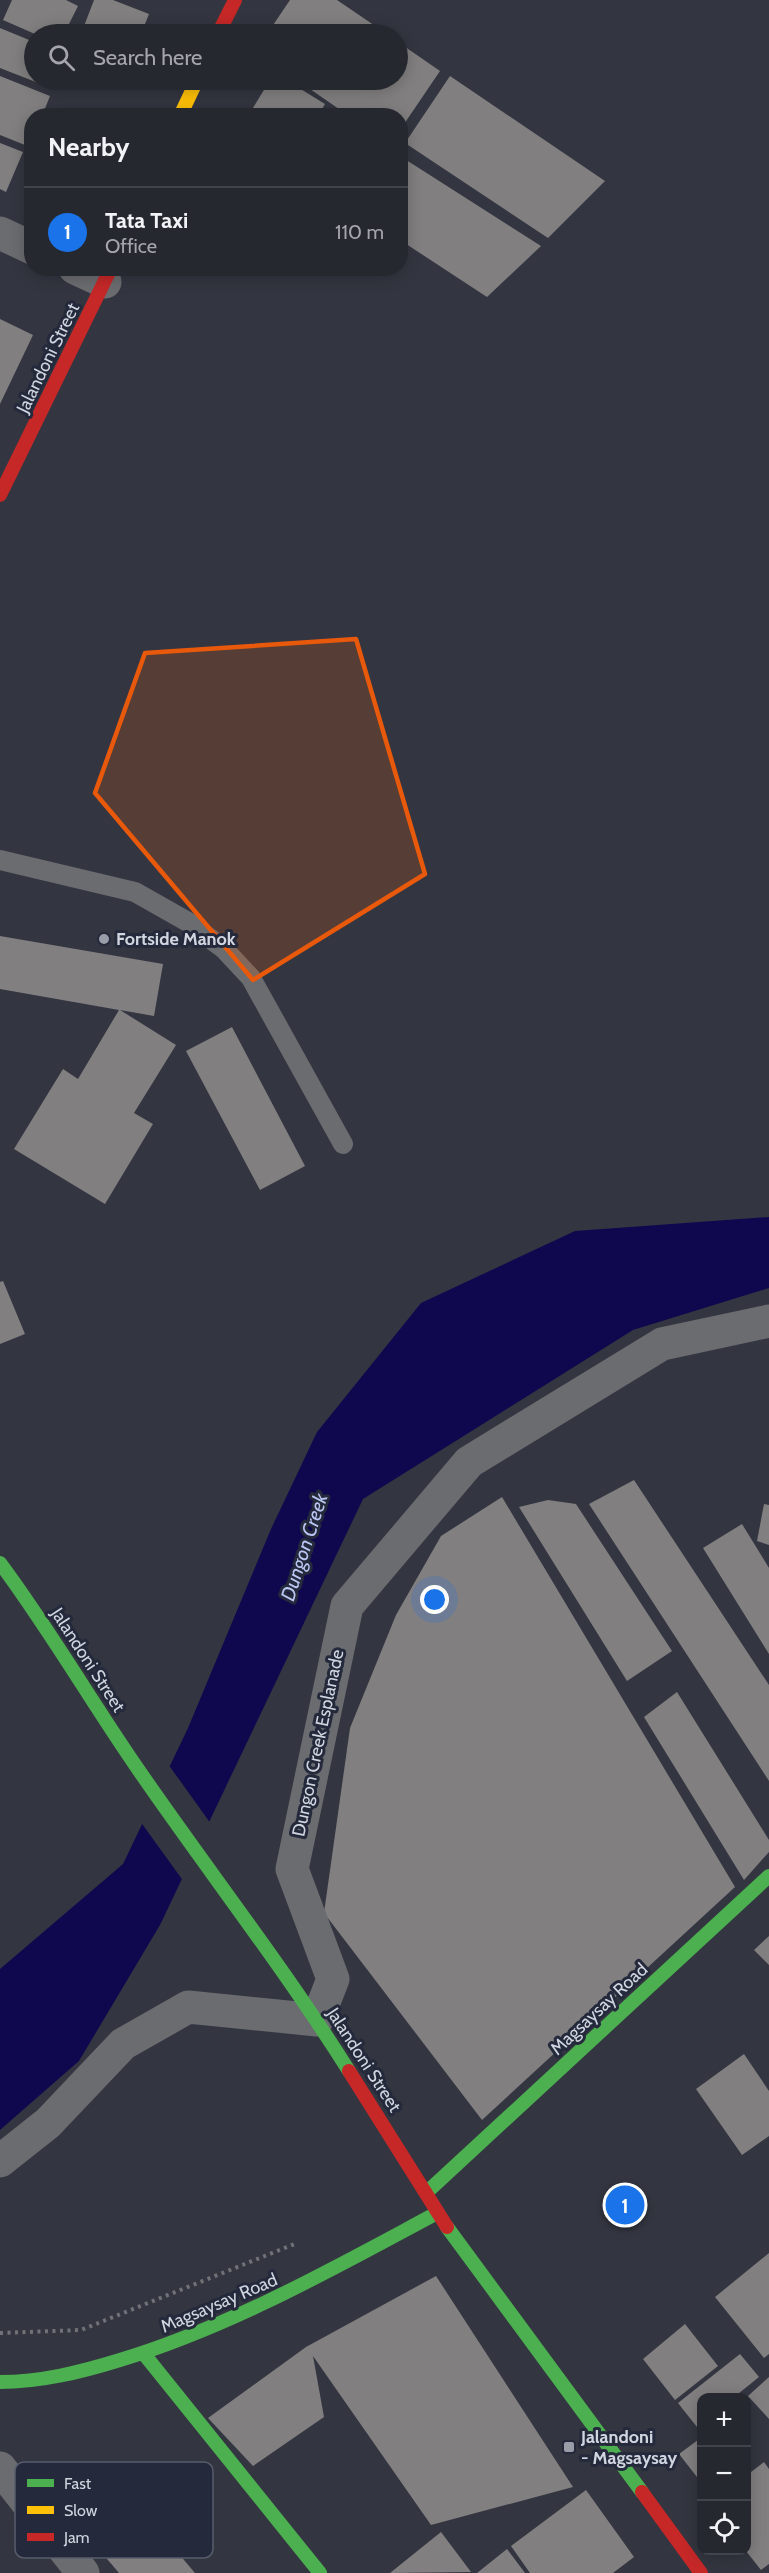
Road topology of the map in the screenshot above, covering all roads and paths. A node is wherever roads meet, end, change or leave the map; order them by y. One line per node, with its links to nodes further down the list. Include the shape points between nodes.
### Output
1 (235, 0): 2 (main road)
2 (223, 24)
3 (192, 90): 4 (main road)
4 (184, 108)
5 (0, 233): 6 (street)
6 (24, 244)
7 (108, 276): 8 (main road, Jalandoni Street)
8 (0, 495)
9 (0, 860): 10 (lane, via 135,892 188,922 224,949 251,978)
10 (343, 1144)
11 (769, 1321): 14 (street, Dungon Creek Esplanade, via 662,1344 469,1462 346,1606 291,1869 333,1979)
12 (0, 1563): 14 (main road, Jalandoni Street, via 139,1771)
13 (769, 1876): 16 (main road, Magsaysay Road)
14 (317, 2020): 15 (street, via 188,2007 123,2044 48,2123); 16 (main road, Jalandoni Street)
15 (0, 2161)
16 (428, 2192): 17 (main road, Jalandoni Street)
17 (437, 2213): 20 (main road, Magsaysay Road, via 275,2300); 27 (main road, Jalandoni Street)
18 (298, 2242): 19 (path, via 81,2330)
19 (0, 2333)
20 (144, 2354): 21 (main road, Magsaysay Road, via 72,2374); 26 (main road)
21 (0, 2382)
22 (0, 2468): 23 (street)
23 (15, 2487)
24 (71, 2558): 25 (street)
25 (83, 2573)
26 (320, 2573)
27 (701, 2573)

